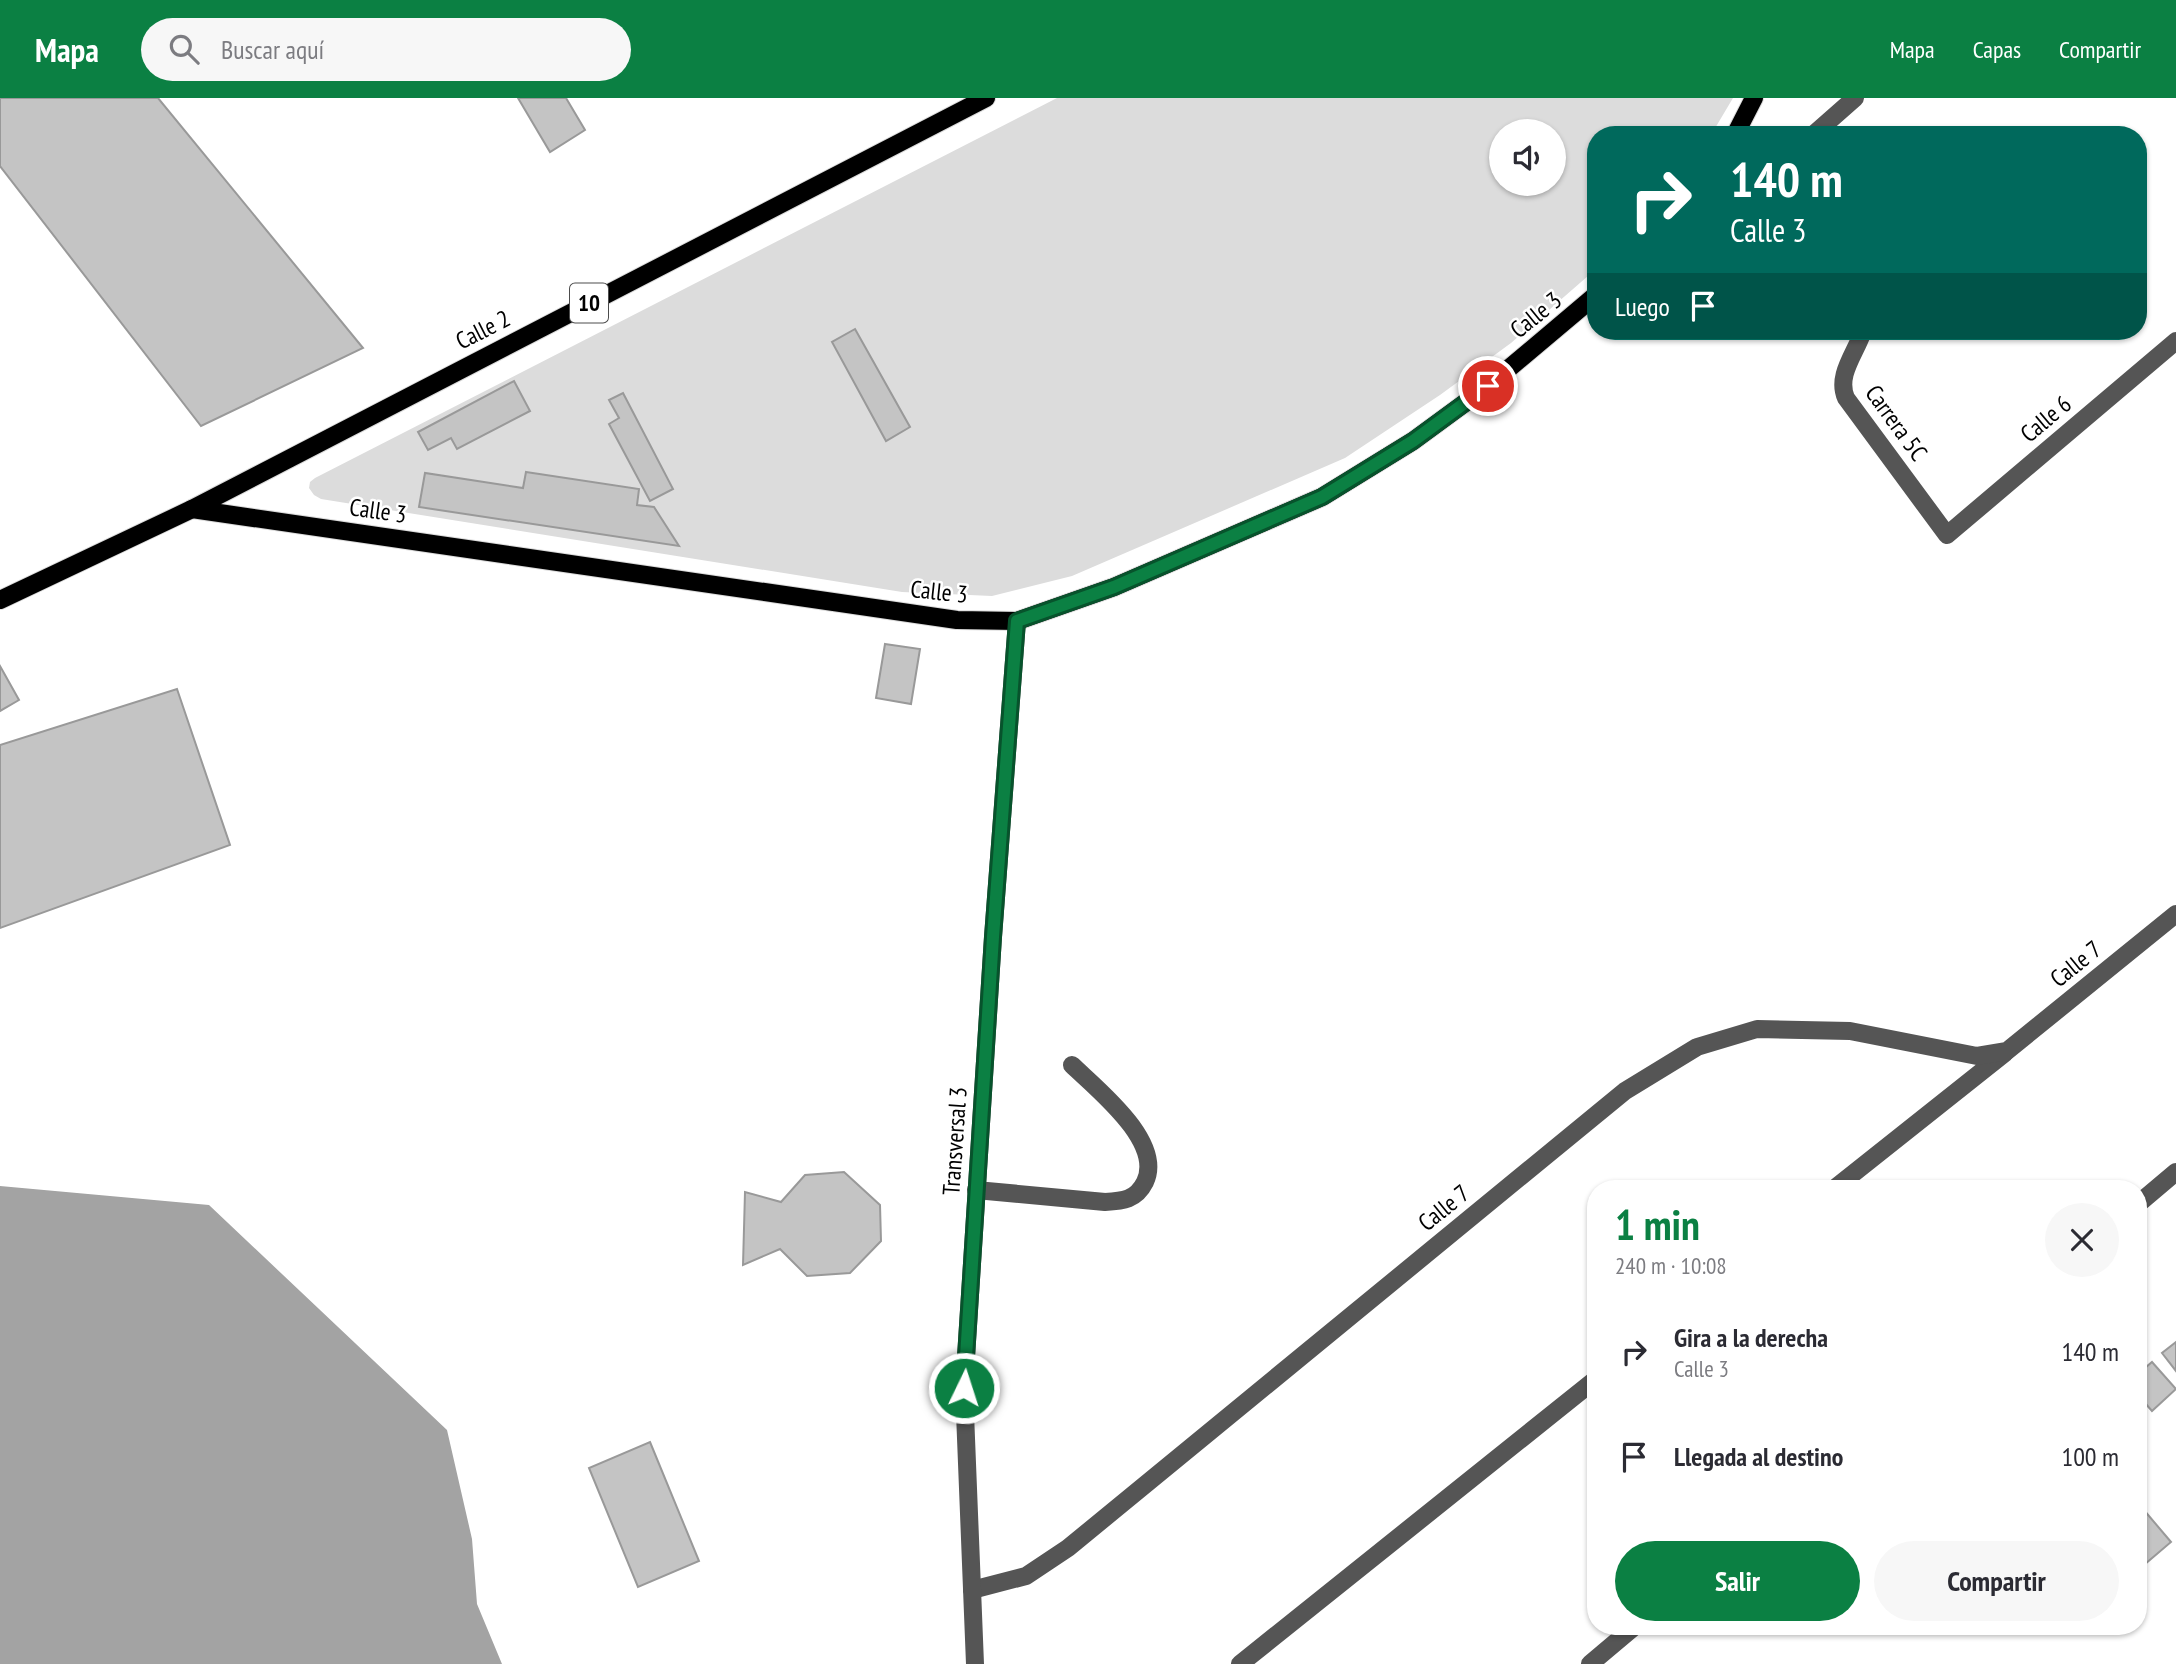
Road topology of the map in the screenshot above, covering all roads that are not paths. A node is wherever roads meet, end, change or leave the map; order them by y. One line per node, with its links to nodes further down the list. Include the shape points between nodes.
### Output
1 (986, 98): 9 (main road, Calle 2 / 10)
2 (1754, 98): 4 (main road)
3 (1855, 98): 5 (street)
4 (1740, 126)
5 (1823, 126)
6 (1587, 303): 12 (main road, Calle 3, via 1488,386 1413,441 1322,497 1114,587)
7 (1859, 340): 10 (street, Carrera 5C, via 1843,376 1846,398)
8 (2176, 341): 10 (street, Calle 6)
9 (192, 509): 11 (main road, Calle 2 / 10); 12 (main road, Calle 3, via 957,620)
10 (1947, 535)
11 (0, 600)
12 (1017, 621): 18 (street, Transversal 3)
13 (2176, 914): 14 (street, Calle 7)
14 (2007, 1051): 17 (street, Calle 7); 21 (street, Calle 7, via 1977,1056 1850,1031 1757,1029 1697,1047 1625,1091 1068,1548 1026,1576)
15 (1072, 1065): 18 (street, via 1132,1124 1145,1150 1149,1174 1140,1192 1125,1201 1105,1202)
16 (2176, 1172): 19 (street)
17 (1845, 1180)
18 (976, 1190): 21 (street, Transversal 3, via 964,1388)
19 (2147, 1196)
20 (1587, 1387): 24 (street)
21 (972, 1590): 23 (street, Transversal 3)
22 (1624, 1635): 25 (street)
23 (975, 1664)
24 (1240, 1664)
25 (1590, 1664)

